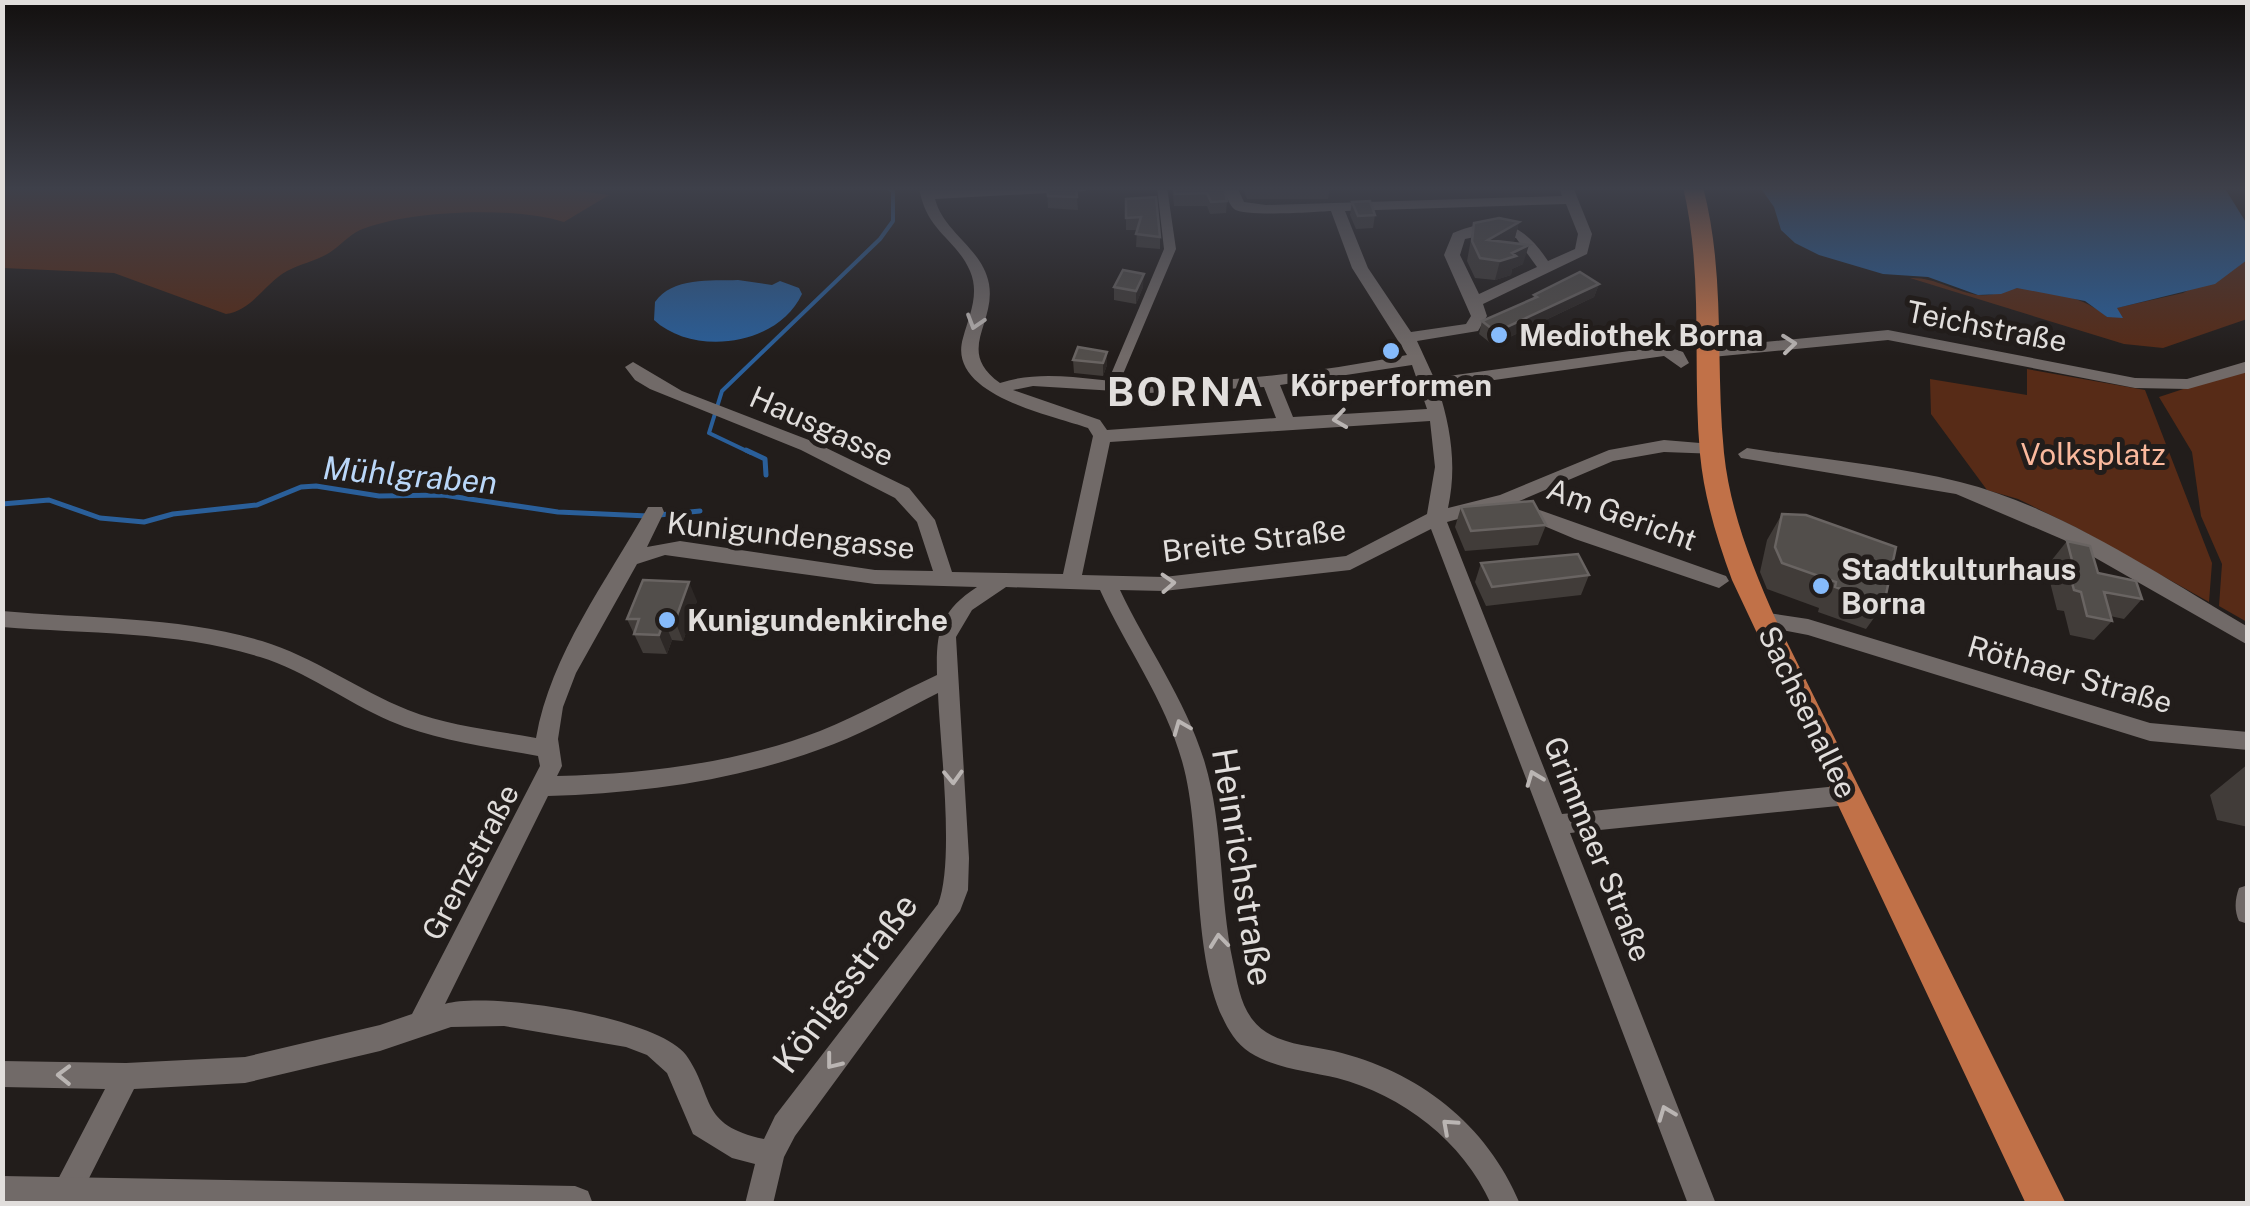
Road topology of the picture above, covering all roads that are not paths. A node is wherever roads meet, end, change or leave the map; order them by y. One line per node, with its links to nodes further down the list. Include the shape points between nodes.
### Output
1 (954, 243): 20 (street, one-way to 20, via 977,269 982,293 968,349)
2 (1169, 243): 19 (street)
3 (1350, 243): 10 (street)
4 (1456, 243): 9 (street, via 1452,255)
5 (1529, 243): 8 (street)
6 (1585, 243): 8 (street, via 1575,256)
7 (1705, 243): 11 (main road, Sachsenallee)
8 (1546, 268): 9 (street)
9 (1475, 302): 10 (street, via 1479,316 1472,328)
10 (1406, 338): 12 (street)
11 (1712, 352): 14 (street, Teichstraße, one-way to 14, via 1866,336 1922,340 2135,382 2188,384); 25 (main road, Sachsenallee)
12 (1416, 359): 16 (street); 18 (street)
13 (1680, 363): 18 (street, via 1666,351)
14 (2248, 366)
15 (633, 368): 31 (street, Hausgasse, via 638,376 861,470 920,506)
16 (1270, 383): 19 (street); 23 (street)
17 (1086, 384): 19 (street); 20 (street); 22 (street)
18 (1428, 384): 21 (street)
19 (1112, 386)
20 (997, 390): 22 (street)
21 (1437, 414): 23 (street, one-way to 23); 29 (street, via 1445,454)
22 (1082, 419): 24 (street)
23 (1288, 426): 24 (street)
24 (1102, 436): 32 (street)
25 (1712, 450): 27 (street, Breite Straße, via 1664,446 1609,456); 37 (main road, Sachsenallee, via 1732,544)
26 (1747, 454): 38 (street, via 1988,498 2048,522)
27 (1505, 500): 29 (street, Breite Straße); 33 (street, Am Gericht)
28 (653, 516): 30 (street, Grenzstraße)
29 (1436, 518): 35 (street, Breite Straße, one-way to 29, via 1350,563); 44 (street, Grimmaer Straße, one-way to 29)
30 (632, 558): 31 (street, Kunigundengasse, via 680,548 875,577); 41 (street, Grenzstraße, via 568,668)
31 (944, 578): 34 (street, Kunigundengasse)
32 (1071, 581): 34 (street, Breite Straße); 35 (street, Breite Straße)
33 (1719, 581)
34 (999, 582): 39 (street, Königsstraße, via 951,622)
35 (1107, 584): 57 (street, Heinrichstraße, one-way to 35, via 1475,1152 1420,1102 1362,1073 1285,1054 1244,1032 1226,995 1199,786 1187,742 1162,681)
36 (2, 619): 41 (street, via 242,643 313,668 371,703 430,727)
37 (1762, 620): 40 (street, Röthaer Straße, via 1808,627 2150,732); 43 (main road, Sachsenallee)
38 (2248, 637)
39 (948, 680): 42 (street, via 838,733 753,760 680,775); 50 (street, Königsstraße, one-way to 50, via 956,890 935,934 800,1103)
40 (2248, 741)
41 (543, 748): 42 (street, Grenzstraße, via 551,766)
42 (544, 786): 47 (street, Grenzstraße)
43 (1848, 795): 44 (street); 59 (main road, Sachsenallee)
44 (1552, 825): 58 (street, Grimmaer Straße, one-way to 44)
45 (2248, 896): 46 (street)
46 (2248, 912)
47 (422, 1022): 49 (street, via 284,1063 216,1074); 50 (street, via 504,1013 644,1040 676,1064 703,1124 742,1148)
48 (2, 1074): 49 (street, one-way to 48)
49 (126, 1076): 52 (street)
50 (772, 1154): 56 (street, Königsstraße)
51 (2, 1194): 52 (street)
52 (65, 1195): 53 (street)
53 (322, 1201): 54 (street)
54 (465, 1202): 55 (street)
55 (575, 1204)
56 (759, 1204)
57 (1506, 1204)
58 (1702, 1204)
59 (2047, 1204)

